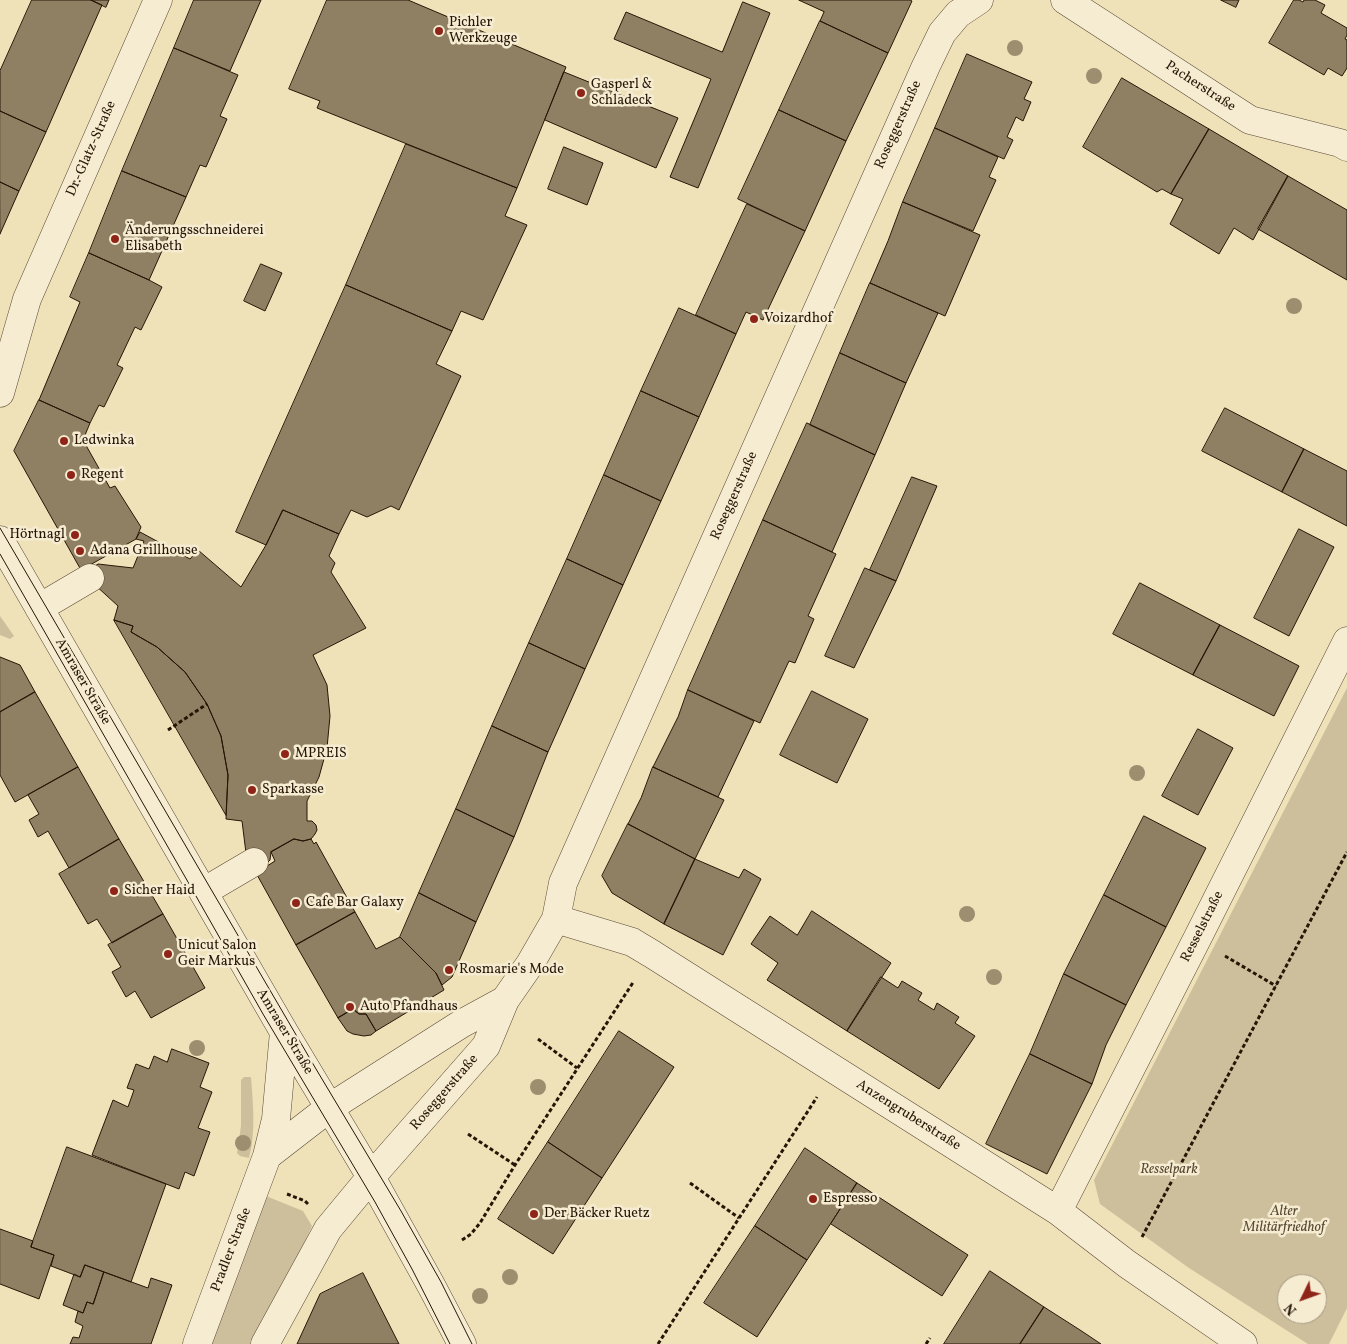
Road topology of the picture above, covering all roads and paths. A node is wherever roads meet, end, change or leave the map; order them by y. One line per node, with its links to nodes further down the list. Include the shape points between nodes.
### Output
1 (158, 0): 5 (street, Dr.-Glatz-Straße)
2 (979, 0): 17 (street, Roseggerstraße, via 958,14 942,33 926,66 563,883)
3 (1065, 0): 4 (street, Pacherstraße, via 1250,120)
4 (1347, 147)
5 (27, 298): 6 (street, Dr.-Glatz-Straße); 7 (street, Dr.-Glatz-Straße)
6 (0, 319)
7 (0, 393)
8 (0, 540): 10 (street, Amraser Straße)
9 (90, 578): 10 (street)
10 (39, 608): 16 (street, Amraser Straße)
11 (1347, 641): 18 (street, Resselstraße)
12 (207, 704): 13 (path)
13 (168, 730)
14 (1347, 852): 20 (path)
15 (254, 862): 16 (street)
16 (203, 892): 22 (street, Amraser Straße)
17 (556, 919): 19 (street, Anzengruberstraße, via 632,942); 21 (street, Roseggerstraße)
18 (1197, 939): 20 (path); 34 (street, Resselstraße)
19 (652, 954): 24 (path); 25 (street, Anzengruberstraße)
20 (1276, 986): 37 (path)
21 (505, 1000): 26 (street, Roseggerstraße, via 461,1024); 30 (street, Roseggerstraße, via 486,1046)
22 (284, 1032): 26 (street, Amraser Straße); 28 (street, Pradler Straße, via 276,1119)
23 (538, 1039): 24 (path)
24 (578, 1068): 29 (path)
25 (835, 1070): 34 (street, Anzengruberstraße); 35 (path)
26 (329, 1108): 28 (street); 30 (street, Amraser Straße)
27 (468, 1134): 29 (path)
28 (267, 1156): 39 (street, Pradler Straße)
29 (515, 1165): 36 (path, via 480,1223)
30 (371, 1177): 40 (street, via 328,1229); 41 (street, Amraser Straße)
31 (690, 1183): 35 (path)
32 (281, 1192): 33 (path, via 305,1201)
33 (311, 1207)
34 (1058, 1211): 37 (street, Anzengruberstraße)
35 (739, 1218): 42 (path)
36 (462, 1240)
37 (1127, 1264): 44 (street, Anzengruberstraße)
38 (930, 1338): 43 (path)
39 (197, 1344)
40 (265, 1344)
41 (462, 1344)
42 (658, 1344)
43 (926, 1344)
44 (1243, 1344)

